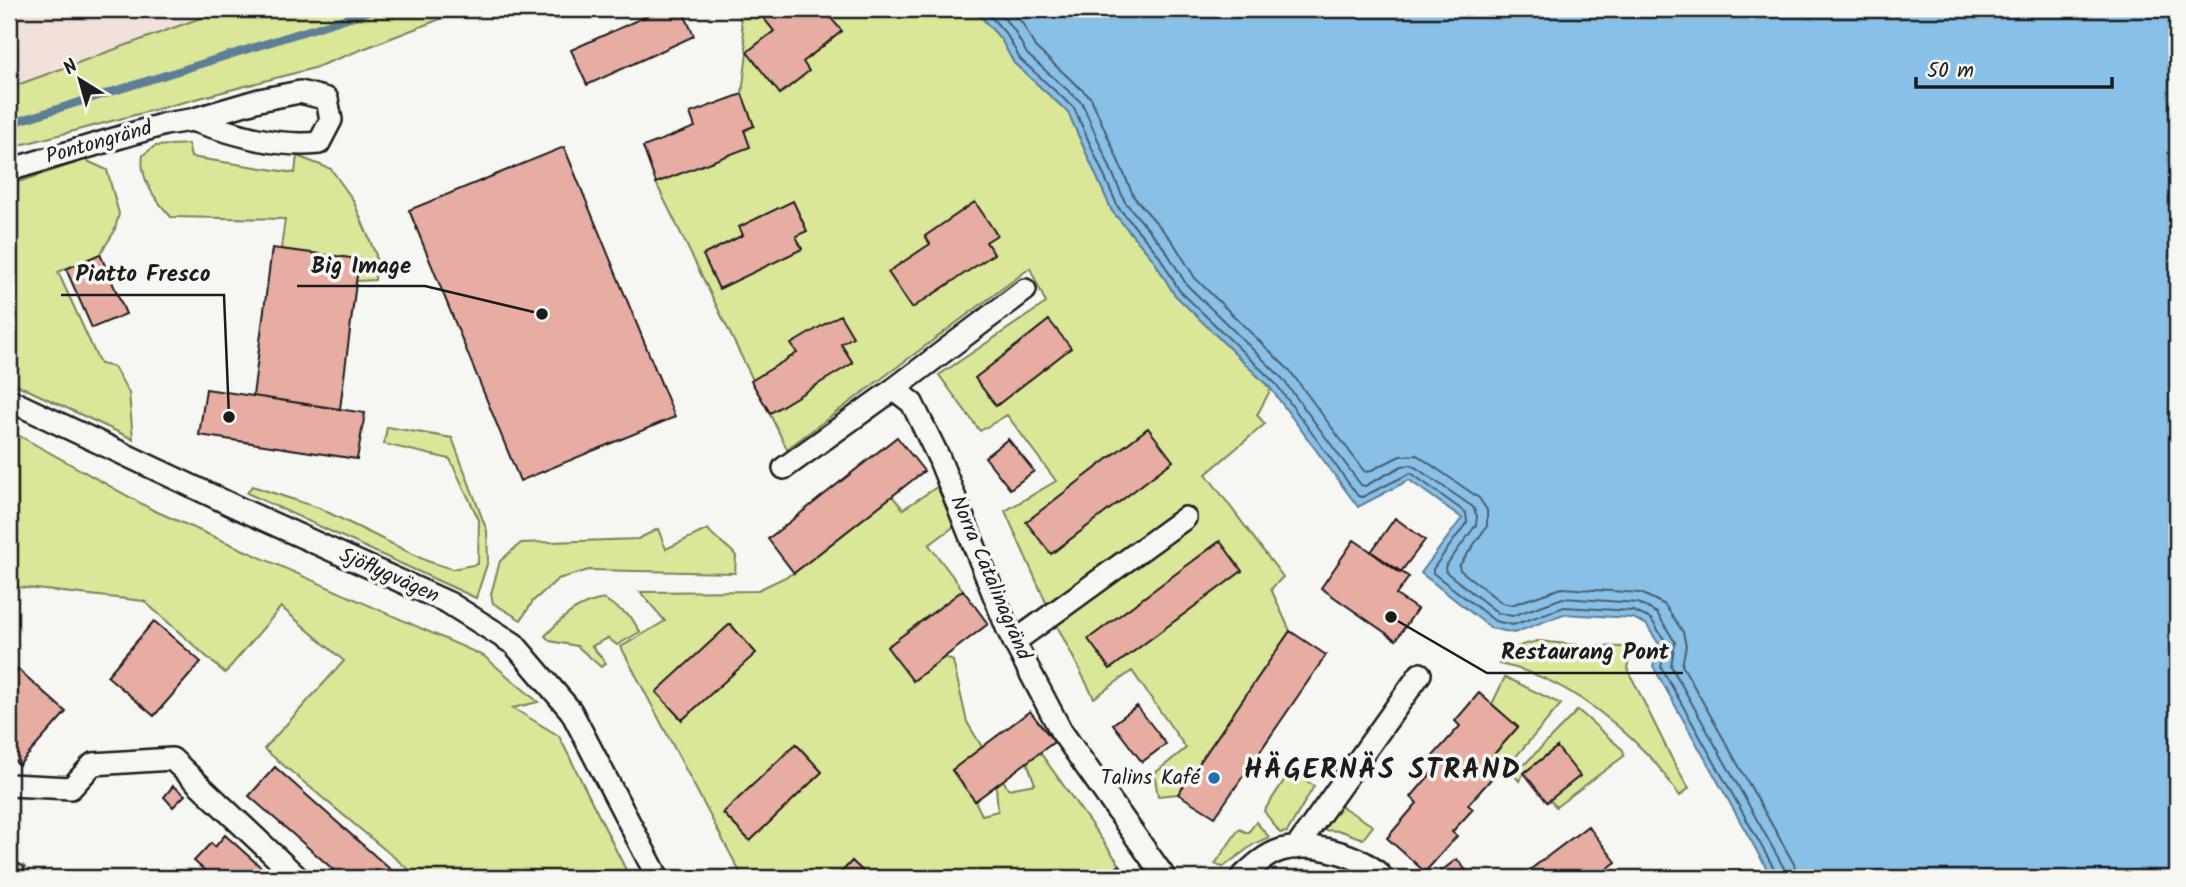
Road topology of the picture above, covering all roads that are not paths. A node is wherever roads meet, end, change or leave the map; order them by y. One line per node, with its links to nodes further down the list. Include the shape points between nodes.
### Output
1 (191, 120): 1 (street, Pontongränd, via 295,146 318,144 331,120 327,99 300,92); 2 (street, Pontongränd)
2 (9, 170)
3 (1025, 290): 4 (street)
4 (894, 389): 6 (street); 8 (street, Norra Catalinagränd, via 912,403 934,447)
5 (9, 400): 13 (street, Sjöflygvägen, via 449,603 514,644 570,711)
6 (784, 468)
7 (1185, 518): 8 (street)
8 (1014, 642): 14 (street, Norra Catalinagränd, via 1061,730)
9 (1420, 674): 11 (street)
10 (9, 785): 12 (street, via 71,788 93,764 172,759)
11 (1296, 848): 15 (street, via 1280,850); 16 (street, via 1333,851 1358,859)
12 (298, 878)
13 (658, 878)
14 (1165, 878)
15 (1241, 878)
16 (1383, 878)

